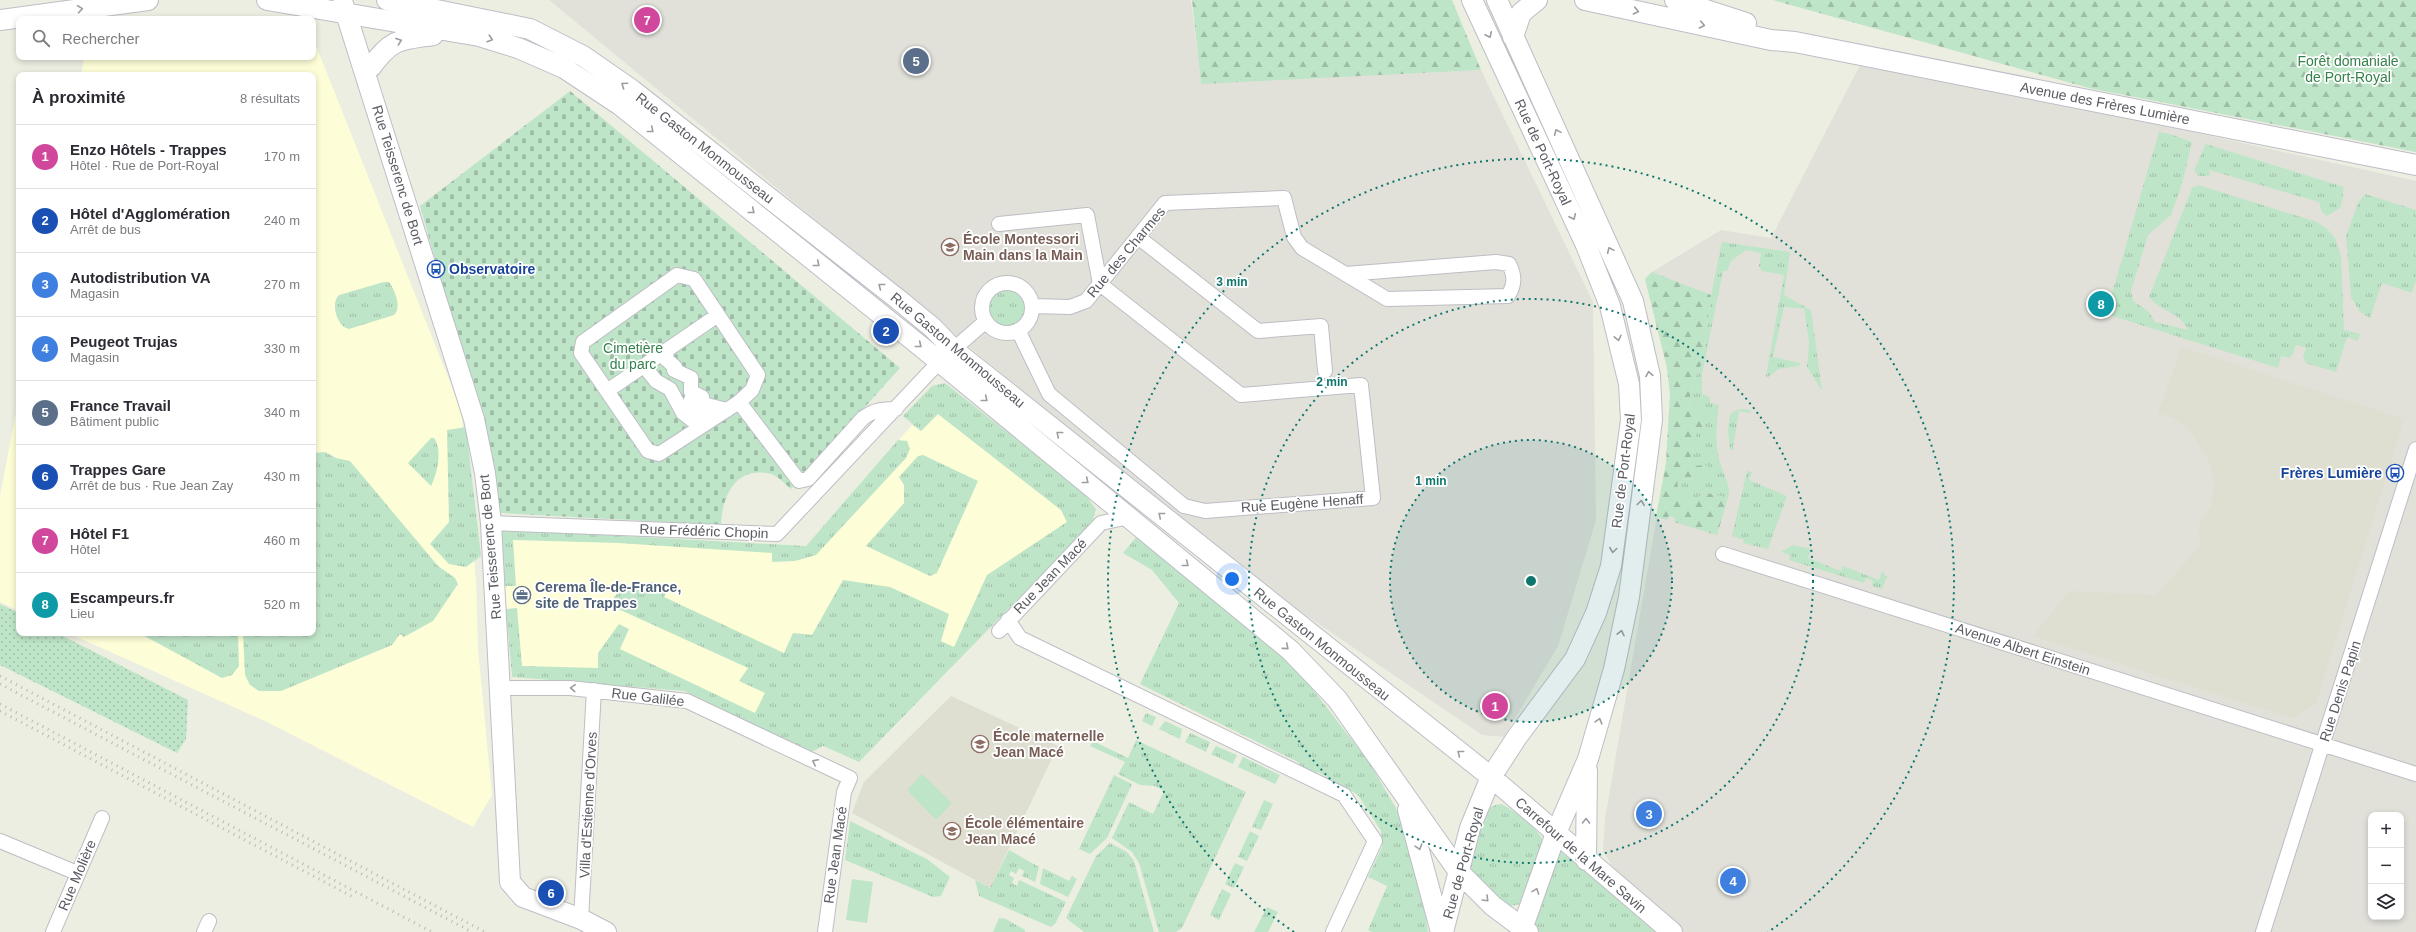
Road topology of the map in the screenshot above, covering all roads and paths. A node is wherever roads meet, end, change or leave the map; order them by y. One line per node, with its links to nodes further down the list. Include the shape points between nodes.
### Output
1 (148, 0): 12 (main road, one-way to 1)
2 (267, 0): 9 (main road)
3 (387, 0): 11 (main road, Rue Gaston Monmousseau)
4 (1472, 0): 50 (main road, Rue de Port-Royal, one-way to 50, via 1586,245 1610,306 1629,384 1631,420 1611,566 1596,614 1575,659 1517,737)
5 (1496, 0): 16 (main road, Rue de Port-Royal)
6 (1537, 0): 16 (main road, via 1521,14)
7 (1585, 0): 17 (main road, Avenue des Frères Lumière, one-way to 17, via 1771,40)
8 (1675, 0): 17 (main road, Avenue des Frères Lumière, via 1773,32)
9 (314, 4): 10 (main road); 18 (main road)
10 (350, 6): 11 (main road, via 452,20); 15 (main road); 18 (main road, Rue Teisserenc de Bort); 19 (main road, Rue Teisserenc de Bort)
11 (458, 14): 30 (main road, Rue Gaston Monmousseau, one-way to 11, via 933,328 632,90 582,56 530,29)
12 (30, 16)
13 (16, 18): 14 (main road, one-way to 13)
14 (0, 20)
15 (452, 33): 19 (main road, one-way to 15, via 380,54 398,40); 30 (main road, Rue Gaston Monmousseau, one-way to 30, via 479,36 518,48 564,68 620,104)
16 (1513, 37): 48 (main road, Rue de Port-Royal, one-way to 16, via 1614,669 1629,597 1652,420 1650,376 1633,301)
17 (1795, 42): 21 (main road, Avenue des Frères Lumière)
18 (355, 45): 20 (main road, Rue Teisserenc de Bort)
19 (371, 66): 20 (main road, Rue Teisserenc de Bort)
20 (372, 90): 41 (main road, Rue Teisserenc de Bort, via 474,419 485,473)
21 (2416, 165)
22 (999, 224): 25 (street, via 1087,216)
23 (1138, 237): 24 (street, Rue des Charmes, via 1165,203 1284,198 1294,237 1302,248); 25 (street, Rue des Charmes); 32 (street, via 1258,331 1321,326)
24 (1346, 274): 24 (street, Rue des Charmes, via 1387,299 1508,296 1514,287 1513,272 1509,264 1496,262)
25 (1100, 284): 26 (street, Rue des Charmes, via 1086,301 1070,307); 29 (street, Rue Eugène Henaff, via 1241,395 1361,385 1373,498 1205,511 1184,506 1049,394)
26 (1032, 306): 28 (street, via 1019,286 1004,283 996,285 984,297 982,310); 29 (street, via 1029,320)
27 (718, 315): 33 (street); 34 (street, via 694,279 677,275 583,342 581,353); 35 (street, via 758,375 752,390)
28 (986, 321): 29 (street, via 990,327 1004,333); 30 (street, Rue Frédéric Chopin)
29 (1018, 330)
30 (946, 356): 36 (street, Rue Frédéric Chopin); 38 (main road, Rue Gaston Monmousseau, one-way to 38); 50 (main road, Rue Gaston Monmousseau, one-way to 30)
31 (644, 366): 33 (street); 34 (street); 35 (street, via 656,381 674,393 683,413 692,420)
32 (1325, 371)
33 (683, 378): 35 (street)
34 (607, 391): 35 (street, via 648,451 659,454)
35 (727, 409): 36 (street, via 799,481 803,481 863,418 877,410)
36 (896, 410): 41 (street, Rue Frédéric Chopin, via 777,534)
37 (2416, 449): 47 (street, Rue Denis Papin)
38 (1103, 496): 39 (main road, Rue Gaston Monmousseau); 40 (street)
39 (1129, 517): 40 (street); 52 (main road, Rue Gaston Monmousseau, one-way to 52, via 1290,650 1337,699)
40 (1101, 522): 43 (street, Rue Jean Macé)
41 (491, 523): 45 (main road, Rue Teisserenc de Bort)
42 (1723, 554): 47 (street, Avenue Albert Einstein)
43 (1008, 620): 44 (street, Rue Jean Macé); 64 (street, via 1020,638 1344,795 1375,841)
44 (999, 631)
45 (501, 688): 46 (street, Rue Galilée, one-way to 45); 59 (main road, Rue Teisserenc de Bort, via 508,868 511,885 520,895)
46 (594, 690): 51 (street, Rue Galilée, one-way to 46, via 687,701); 59 (street, Villa d'Estienne d'Orves)
47 (2323, 746): 49 (street, Avenue Albert Einstein); 67 (street, Rue Denis Papin)
48 (1588, 759): 54 (main road, Rue de Port-Royal); 56 (main road, one-way to 48)
49 (2416, 774)
50 (1491, 777): 54 (main road, Carrefour de la Mare Savin); 57 (main road, Rue de Port-Royal, via 1470,828)
51 (850, 778): 63 (street, Rue Jean Macé, via 844,792)
52 (1404, 796): 57 (main road); 65 (main road, one-way to 65)
53 (102, 818): 58 (street, Rue Molière)
54 (1556, 834): 56 (main road, Carrefour de la Mare Savin); 60 (main road, Rue de Port-Royal, one-way to 54)
55 (0, 841): 58 (street)
56 (1586, 860): 66 (main road, Carrefour de la Mare Savin)
57 (1459, 872): 60 (main road, one-way to 60, via 1493,906); 65 (main road, Rue de Port-Royal)
58 (77, 873): 61 (street, Rue Molière)
59 (582, 920): 62 (main road)
60 (1524, 931)
61 (53, 932)
62 (606, 932)
63 (825, 932)
64 (1334, 932)
65 (1442, 932)
66 (1672, 932)
67 (2263, 932)

